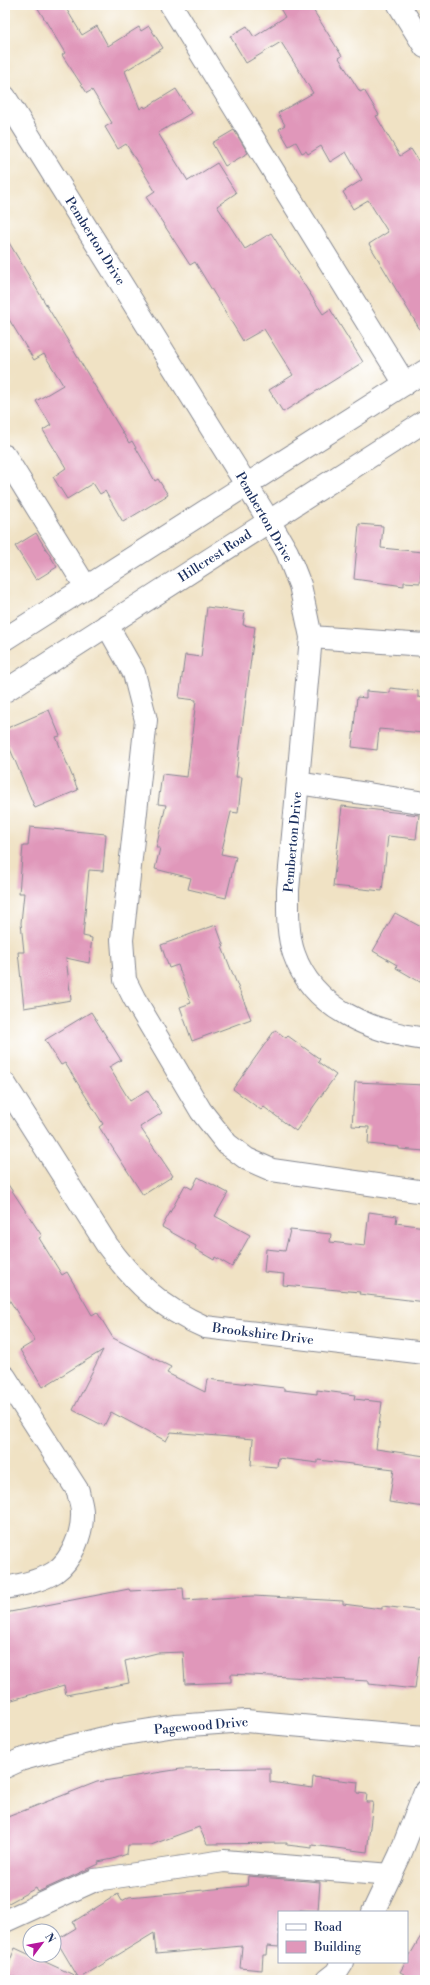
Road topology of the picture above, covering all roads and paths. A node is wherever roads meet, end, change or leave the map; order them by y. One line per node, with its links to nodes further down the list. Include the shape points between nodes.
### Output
1 (171, 5): 6 (street)
2 (399, 5): 3 (street)
3 (425, 47)
4 (5, 97): 9 (street, Pemberton Drive)
5 (425, 371): 6 (street)
6 (405, 384): 9 (street)
7 (425, 421): 10 (street, Hillcrest Road)
8 (5, 456): 11 (street)
9 (247, 486): 10 (street, Pemberton Drive); 11 (street)
10 (269, 521): 12 (street, Hillcrest Road); 13 (street, Pemberton Drive, via 287,552 300,585)
11 (86, 587): 14 (street)
12 (107, 625): 16 (street, Hillcrest Road); 21 (street, via 134,673 146,720 122,940 125,980 134,998 201,1111 227,1144 247,1159 272,1170)
13 (311, 637): 15 (street); 17 (street, Pemberton Drive)
14 (5, 639)
15 (425, 645)
16 (5, 691)
17 (298, 783): 18 (street); 19 (street, Pemberton Drive, via 288,890 288,921 294,955 313,988 342,1014 385,1031)
18 (425, 803)
19 (425, 1039)
20 (5, 1084): 22 (street, Brookshire Drive, via 107,1245 121,1264 173,1312 205,1327)
21 (425, 1192)
22 (425, 1353)
23 (5, 1377): 24 (street, via 78,1491 82,1513 78,1535 70,1556 54,1572 25,1584)
24 (5, 1588)
25 (425, 1737): 26 (street, Pagewood Drive, via 246,1722 183,1726 112,1736 20,1760)
26 (5, 1767)
27 (425, 1790): 28 (street)
28 (391, 1875): 29 (street); 30 (street, via 224,1861 95,1880)
29 (373, 1911)
30 (5, 1921)
31 (342, 1963): 32 (street, via 336,1973)
32 (326, 1980)

